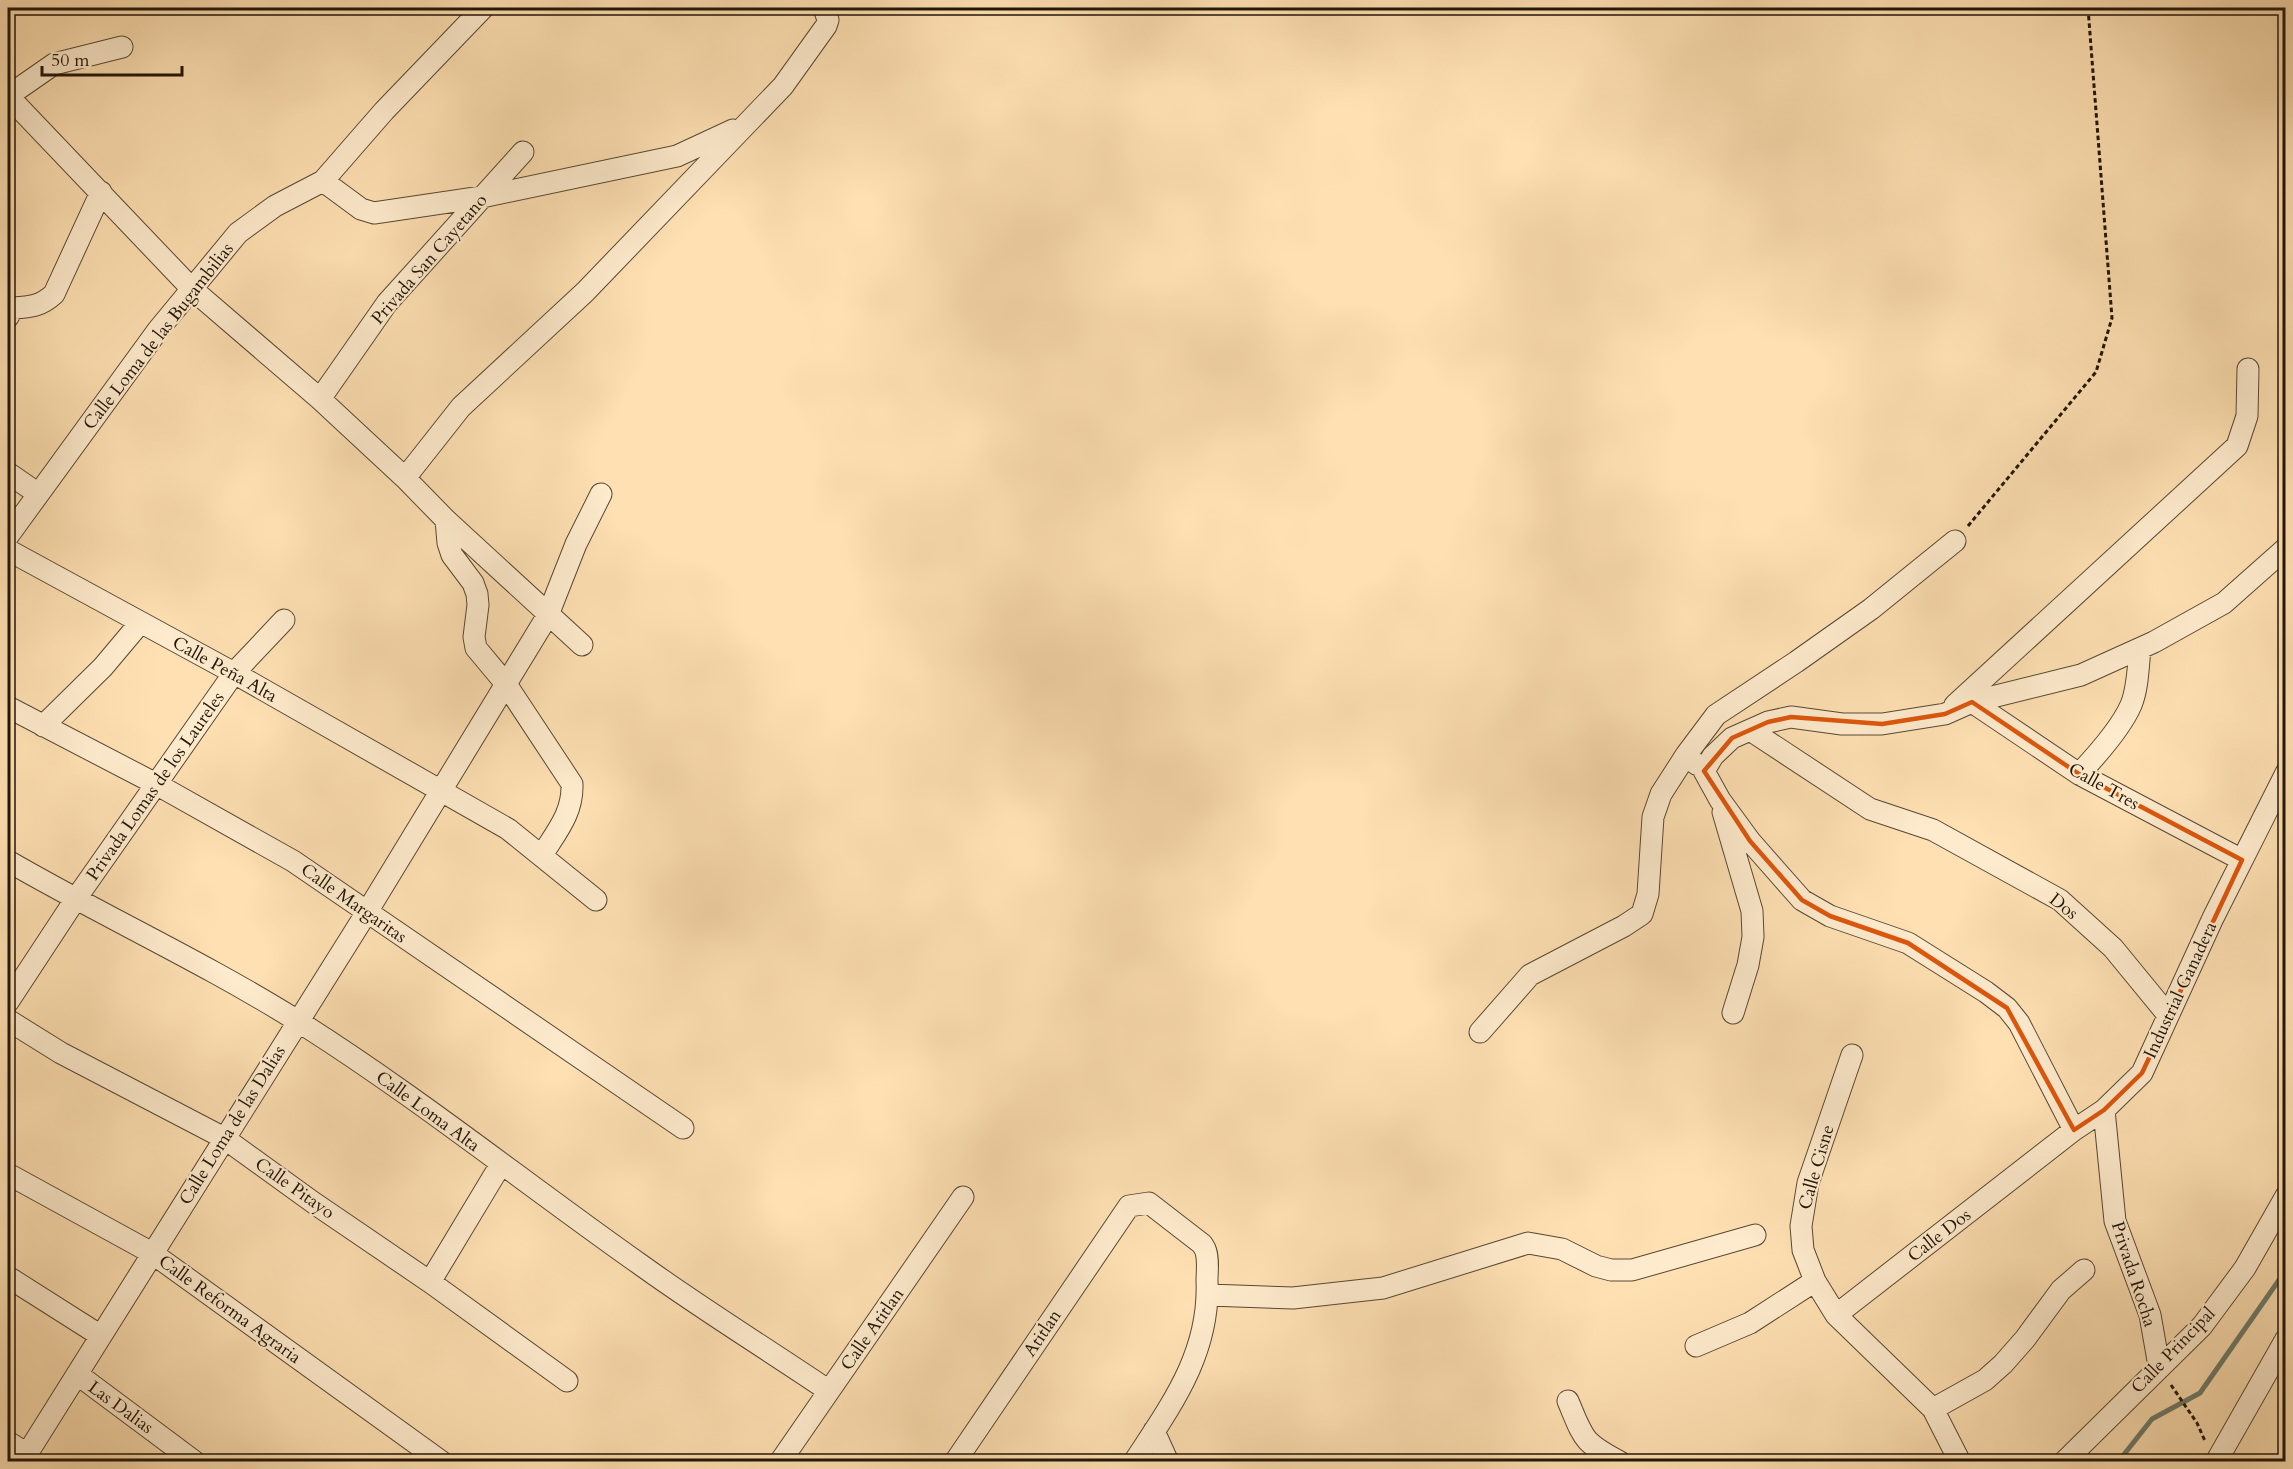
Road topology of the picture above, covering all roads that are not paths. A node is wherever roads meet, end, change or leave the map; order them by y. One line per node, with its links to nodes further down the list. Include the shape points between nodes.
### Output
1 (483, 8): 7 (street, Calle Loma de las Bugambilias)
2 (824, 8): 5 (street, via 826,26 783,86)
3 (122, 47): 4 (street, via 54,64)
4 (8, 96): 8 (street)
5 (744, 124): 9 (street, via 677,156); 15 (street, via 585,292 461,407)
6 (523, 152): 9 (street, Privada San Cayetano)
7 (322, 181): 9 (street, via 361,209 374,213); 10 (street, Calle Loma de las Bugambilias, via 275,206 238,233)
8 (101, 192): 10 (street); 11 (street, via 54,294 35,307)
9 (482, 197): 13 (street, Privada San Cayetano, via 387,303)
10 (192, 289): 13 (street); 16 (street, Calle Loma de las Bugambilias)
11 (9, 310)
12 (2248, 369): 32 (street, via 2247,416 2237,446)
13 (320, 399): 15 (street)
14 (8, 472): 16 (street)
15 (405, 478): 18 (street)
16 (37, 493): 19 (street, Calle Loma de las Bugambilias)
17 (601, 494): 23 (street, Calle Loma de las Dalias)
18 (446, 520): 23 (street); 29 (street, via 452,555 477,594 476,648)
19 (8, 536)
20 (1955, 541): 35 (street, via 1871,609 1716,715)
21 (2286, 548): 27 (street, via 2224,603)
22 (8, 550): 25 (street, Calle Peña Alta)
23 (548, 615): 26 (street); 29 (street, Calle Loma de las Dalias)
24 (284, 620): 28 (street, Privada Lomas de los Laureles)
25 (140, 623): 28 (street, Calle Peña Alta); 33 (street, via 103,667)
26 (582, 645)
27 (2140, 649): 30 (street, via 2081,675); 38 (street, via 2131,706 2104,747)
28 (234, 673): 39 (street, Privada Lomas de los Laureles); 40 (street, Calle Peña Alta)
29 (506, 684): 40 (street, Calle Loma de las Dalias); 42 (street, via 572,784 567,814)
30 (1972, 702): 32 (street); 38 (street, Calle Tres)
31 (8, 707): 33 (street, Calle Margaritas)
32 (1945, 714): 34 (street, via 1882,724 1842,724 1791,717)
33 (43, 726): 39 (street, Calle Margaritas)
34 (1750, 730): 36 (street, via 1732,738); 50 (street, Dos, via 1870,810 1933,830 2060,900 2113,948)
35 (1686, 756): 36 (street); 53 (street, via 1661,794 1653,817 1648,894 1642,914 1530,975)
36 (1704, 771): 41 (street)
37 (2286, 773): 43 (street)
38 (2079, 774): 43 (street, Calle Tres)
39 (156, 784): 45 (street, Privada Lomas de los Laureles); 47 (street, Calle Margaritas, via 293,861)
40 (442, 790): 42 (street, Calle Peña Alta, via 508,829); 47 (street, Calle Loma de las Dalias)
41 (1720, 800): 49 (street, via 1752,911 1748,965); 57 (street, via 1802,900 1830,916 1908,943 2007,1008 2019,1023)
42 (542, 855): 46 (street, Calle Peña Alta)
43 (2242, 860): 50 (street, Industrial Ganadera)
44 (8, 861): 45 (street, Calle Loma Alta)
45 (75, 900): 48 (street, Privada Lomas de los Laureles); 52 (street, Calle Loma Alta, via 224,976)
46 (596, 900)
47 (367, 912): 52 (street, Calle Loma de las Dalias); 56 (street, Calle Margaritas)
48 (8, 1002)
49 (1732, 1013)
50 (2168, 1015): 55 (street, Industrial Ganadera, via 2142,1073)
51 (8, 1020): 58 (street, Calle Pitayo, via 60,1053)
52 (297, 1021): 58 (street, Calle Loma de las Dalias); 59 (street, Calle Loma Alta)
53 (1480, 1032)
54 (1852, 1055): 67 (street, Calle Cisne, via 1808,1183 1801,1226 1803,1250)
55 (2104, 1110): 57 (street, Industrial Ganadera); 74 (street, Privada Rocha, via 2115,1221 2150,1315)
56 (683, 1128)
57 (2074, 1130): 70 (street, Calle Dos)
58 (224, 1138): 64 (street, Calle Loma de las Dalias); 68 (street, Calle Pitayo)
59 (501, 1164): 68 (street); 77 (street, Calle Loma Alta, via 643,1267)
60 (8, 1174): 64 (street, Calle Reforma Agraria)
61 (2286, 1196): 74 (street, Calle Principal, via 2245,1268 2208,1317)
62 (963, 1197): 77 (street, Calle Atitlan)
63 (1755, 1235): 69 (street, via 1632,1270 1611,1270 1562,1249 1528,1243 1383,1288 1293,1298)
64 (152, 1253): 71 (street, Calle Loma de las Dalias); 84 (street, Calle Reforma Agraria)
65 (2084, 1270): 79 (street, via 2061,1290 2003,1364 1985,1380)
66 (8, 1277): 71 (street)
67 (1815, 1281): 70 (street); 73 (street, via 1750,1323)
68 (430, 1282): 76 (street, Calle Pitayo)
69 (1208, 1295): 80 (street, via 1195,1358); 86 (street, Atitlan, via 1202,1244 1149,1203 1129,1206)
70 (1836, 1315): 79 (street)
71 (101, 1336): 75 (street, Calle Loma de las Dalias)
72 (2286, 1339): 92 (street)
73 (1696, 1346)
74 (2159, 1366): 91 (street, Calle Principal)
75 (76, 1374): 82 (street, Calle Loma de las Dalias); 83 (street, Las Dalias)
76 (567, 1381)
77 (829, 1391): 85 (street, Calle Atitlan)
78 (1568, 1401): 89 (street, via 1584,1439)
79 (1933, 1409): 90 (street)
80 (1154, 1431): 87 (street); 88 (street)
81 (8, 1442): 82 (street)
82 (24, 1458)
83 (195, 1461)
84 (442, 1461)
85 (780, 1461)
86 (955, 1461)
87 (1134, 1461)
88 (1168, 1461)
89 (1620, 1461)
90 (1960, 1461)
91 (2064, 1461)
92 (2216, 1461)

